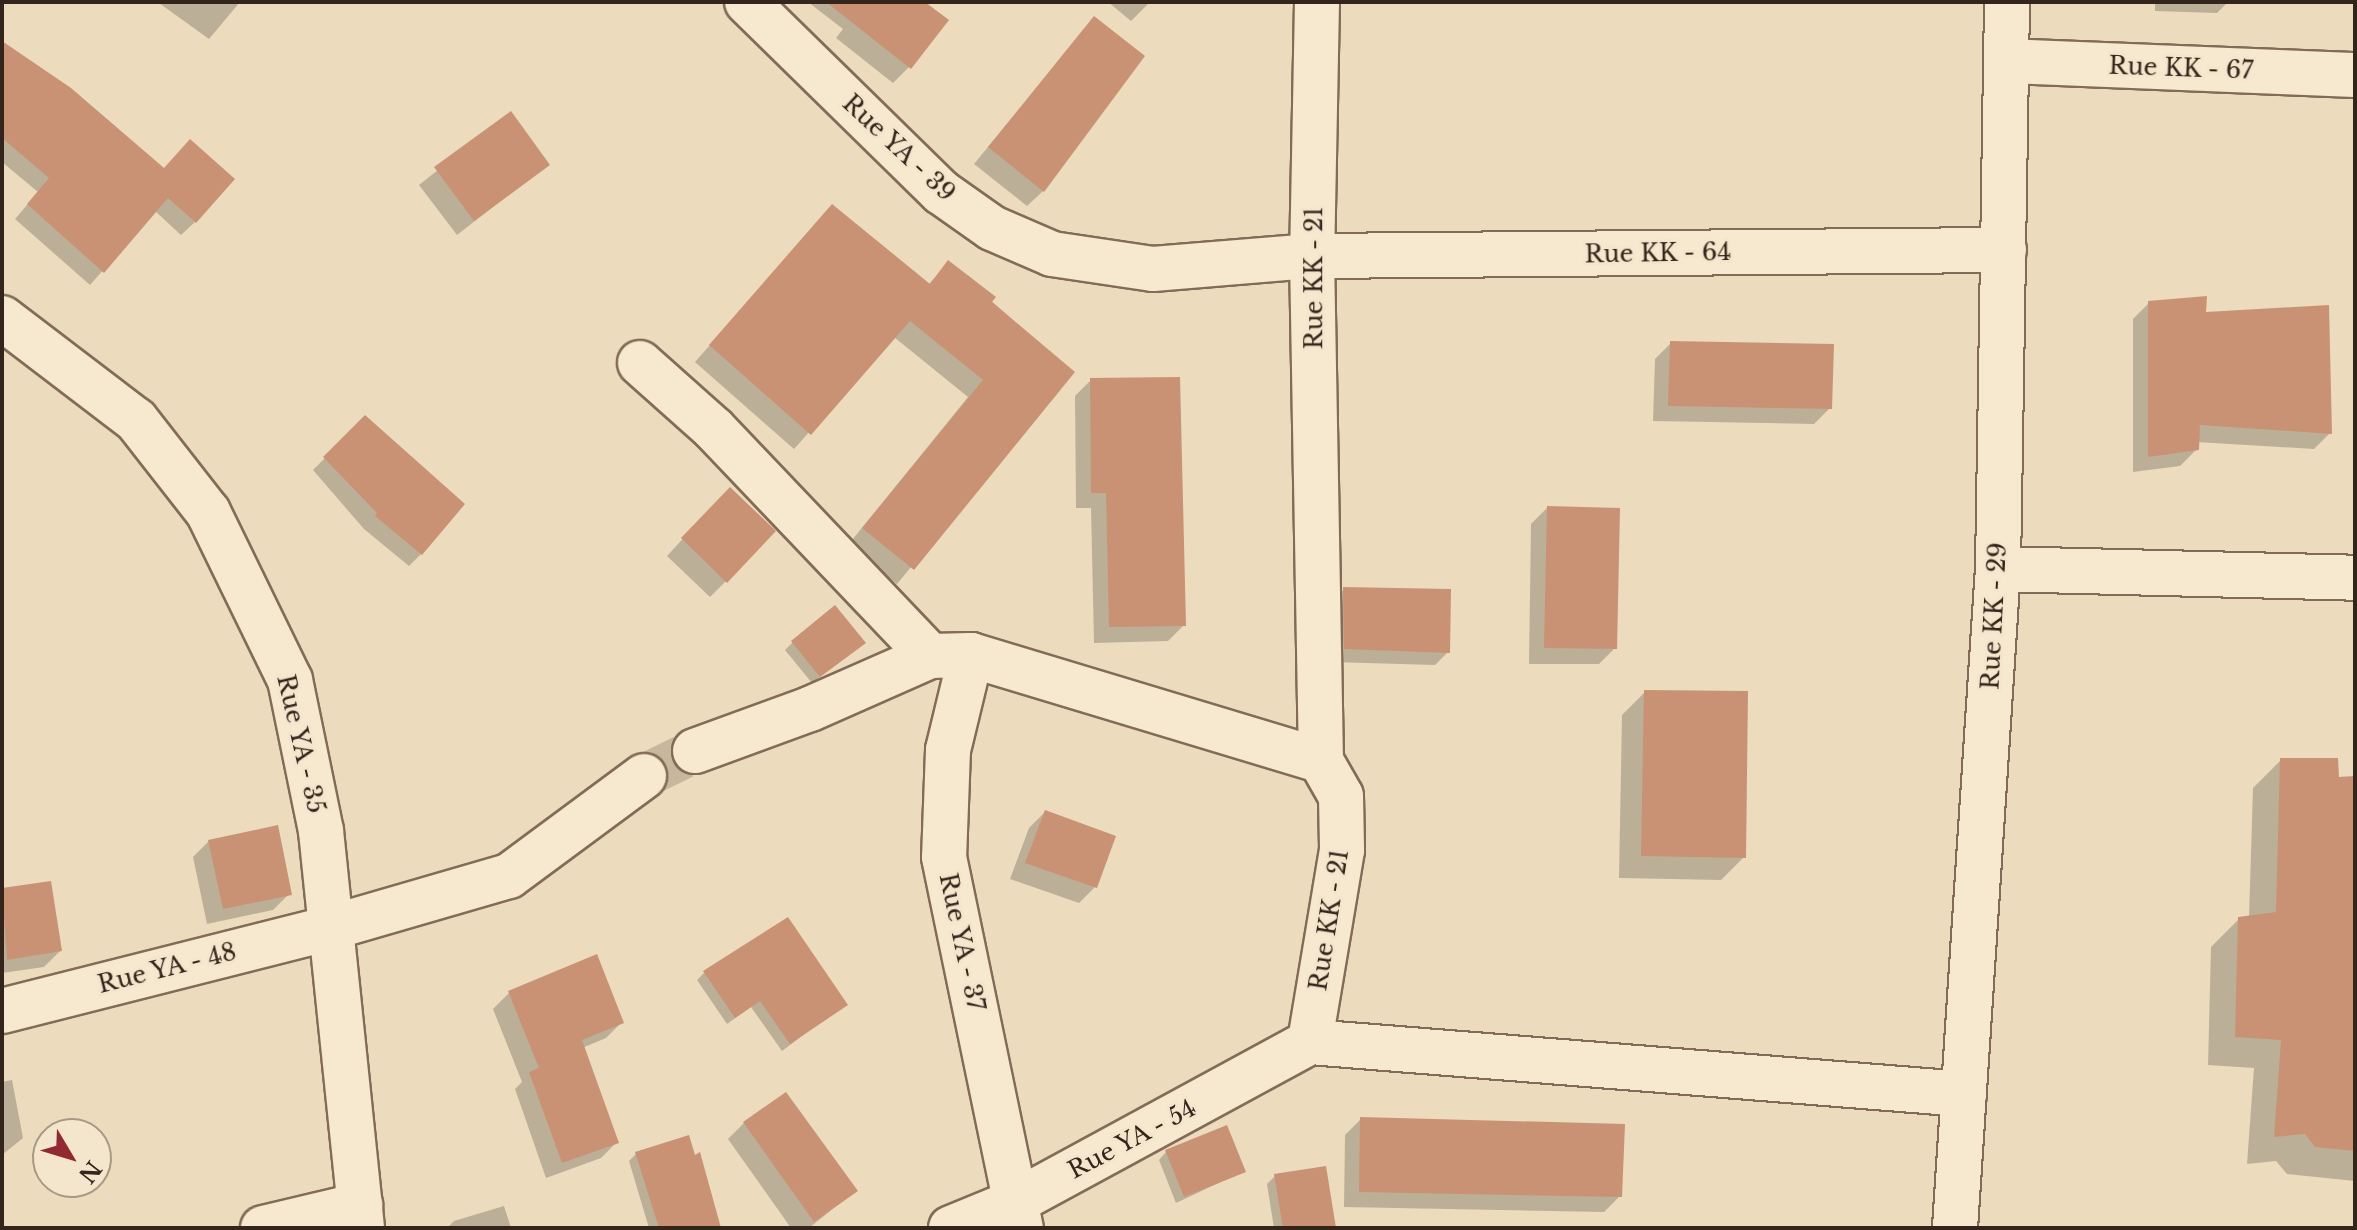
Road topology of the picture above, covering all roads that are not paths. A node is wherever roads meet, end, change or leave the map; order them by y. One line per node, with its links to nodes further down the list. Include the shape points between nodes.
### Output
1 (747, 2): 7 (street, Rue YA - 39, via 941,192 1004,233 1052,254 1153,269)
2 (1317, 2): 7 (street, Rue KK - 21)
3 (2007, 2): 4 (street, Rue KK - 29)
4 (2007, 61): 5 (street, Rue KK - 67); 6 (street, Rue KK - 29)
5 (2355, 75)
6 (2004, 250): 7 (street, Rue KK - 64); 10 (street, Rue KK - 29)
7 (1312, 256): 14 (street, Rue KK - 21)
8 (2, 318): 16 (street, Rue YA - 35, via 136,420 208,512 290,680 321,831)
9 (640, 363): 12 (street)
10 (1998, 569): 11 (street); 19 (street, Rue KK - 29)
11 (2355, 578)
12 (950, 656): 13 (street); 14 (street); 20 (street, Rue YA - 37, via 944,857)
13 (695, 751)
14 (1321, 761): 18 (street, Rue KK - 21, via 1341,796 1342,850)
15 (644, 776): 16 (street, Rue YA - 48, via 509,876)
16 (333, 927): 17 (street, Rue YA - 48); 21 (street, Rue YA - 35)
17 (2, 1011)
18 (1310, 1042): 19 (street); 20 (street, Rue YA - 54)
19 (1964, 1094): 24 (street, Rue KK - 29)
20 (1019, 1214): 23 (street, Rue YA - 54)
21 (361, 1216): 22 (street)
22 (263, 1228)
23 (951, 1228)
24 (1955, 1228)

